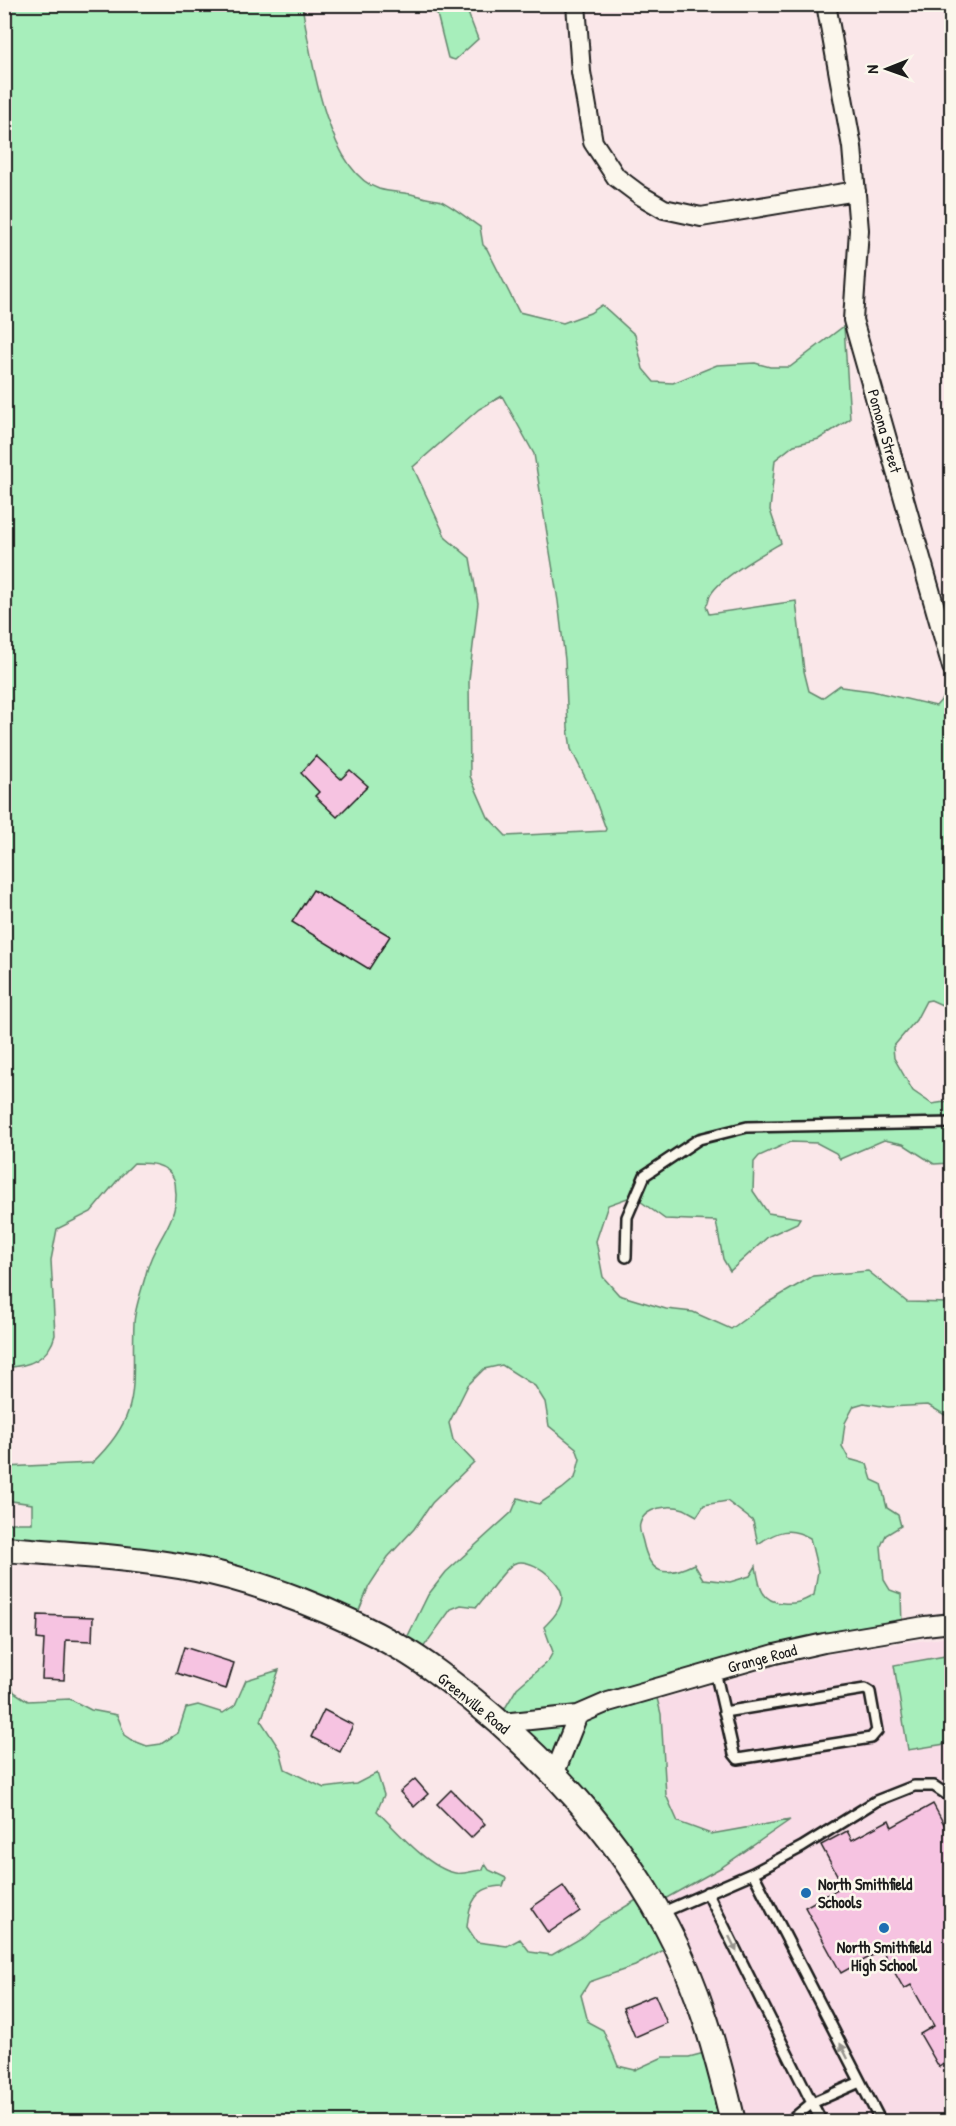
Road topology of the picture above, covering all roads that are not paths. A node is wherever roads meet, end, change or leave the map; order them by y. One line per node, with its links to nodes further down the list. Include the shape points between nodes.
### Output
1 (576, 4): 3 (street, via 592,142 616,177 640,195 664,209 701,217)
2 (826, 4): 3 (street, Pomona Street, via 852,147)
3 (856, 191): 4 (street, Pomona Street, via 859,230 853,320)
4 (951, 667)
5 (951, 1123): 6 (lane, via 747,1127 699,1138 645,1175 627,1217)
6 (626, 1257)
7 (4, 1549): 12 (main road, Greenville Road, via 196,1569 260,1586 336,1615 399,1647 447,1679)
8 (951, 1623): 9 (street, Grange Road, via 824,1643)
9 (715, 1671): 10 (lane); 11 (street, Grange Road, via 608,1702)
10 (724, 1713): 10 (lane, via 738,1759 871,1738 877,1731 870,1692 865,1689)
11 (578, 1715): 12 (street, Grange Road); 13 (street)
12 (502, 1724): 13 (main road, Greenville Road)
13 (554, 1775): 17 (main road, Greenville Road, via 589,1812)
14 (951, 1798): 15 (lane, via 934,1786 914,1786 876,1801)
15 (753, 1873): 16 (lane); 18 (lane, one-way to 15)
16 (707, 1892): 17 (lane); 19 (lane, one-way to 19)
17 (659, 1914): 20 (main road, Greenville Road, via 699,2000)
18 (860, 2082): 19 (lane); 23 (lane)
19 (812, 2103): 21 (lane); 22 (lane)
20 (733, 2121)
21 (789, 2121)
22 (822, 2121)
23 (881, 2121)

